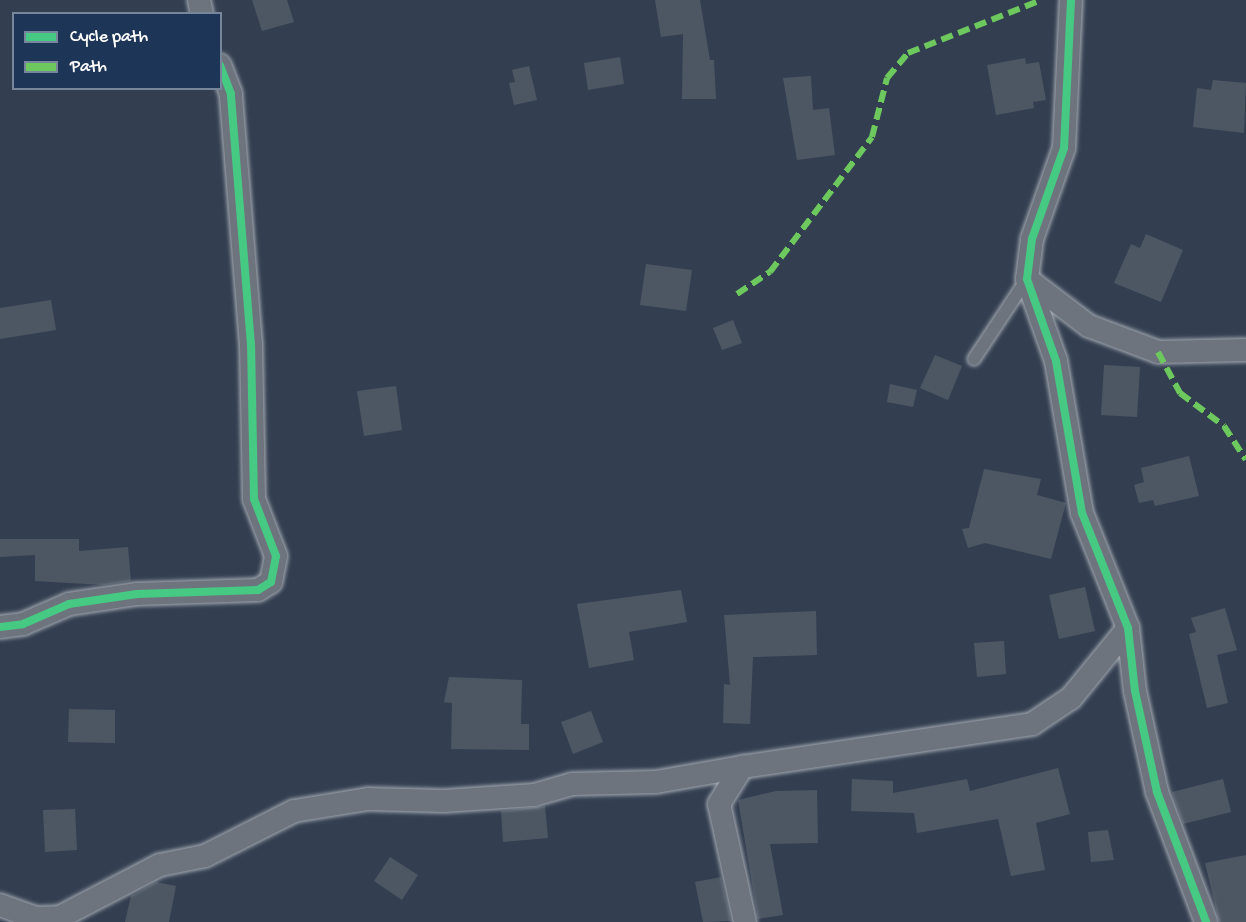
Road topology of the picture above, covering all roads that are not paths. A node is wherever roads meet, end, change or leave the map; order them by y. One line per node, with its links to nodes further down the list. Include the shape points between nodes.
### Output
1 (1071, 0): 3 (street, via 1064,147 1032,239)
2 (222, 70): 6 (street, via 231,94 251,345 254,499 276,556 271,582 258,590 137,594 69,604 23,624)
3 (1027, 279): 4 (street, via 1089,326 1158,352); 5 (lane); 7 (street, via 1056,362 1082,513)
4 (1246, 350)
5 (974, 359)
6 (0, 627)
7 (1128, 628): 8 (street, via 1071,698 1032,724); 11 (street, via 1135,691 1157,792)
8 (742, 767): 9 (street, via 656,783 572,784 534,795 444,801 368,799 294,811 205,856 160,865 60,917 35,918); 10 (street, via 719,804)
9 (0, 905)
10 (745, 922)
11 (1206, 922)

